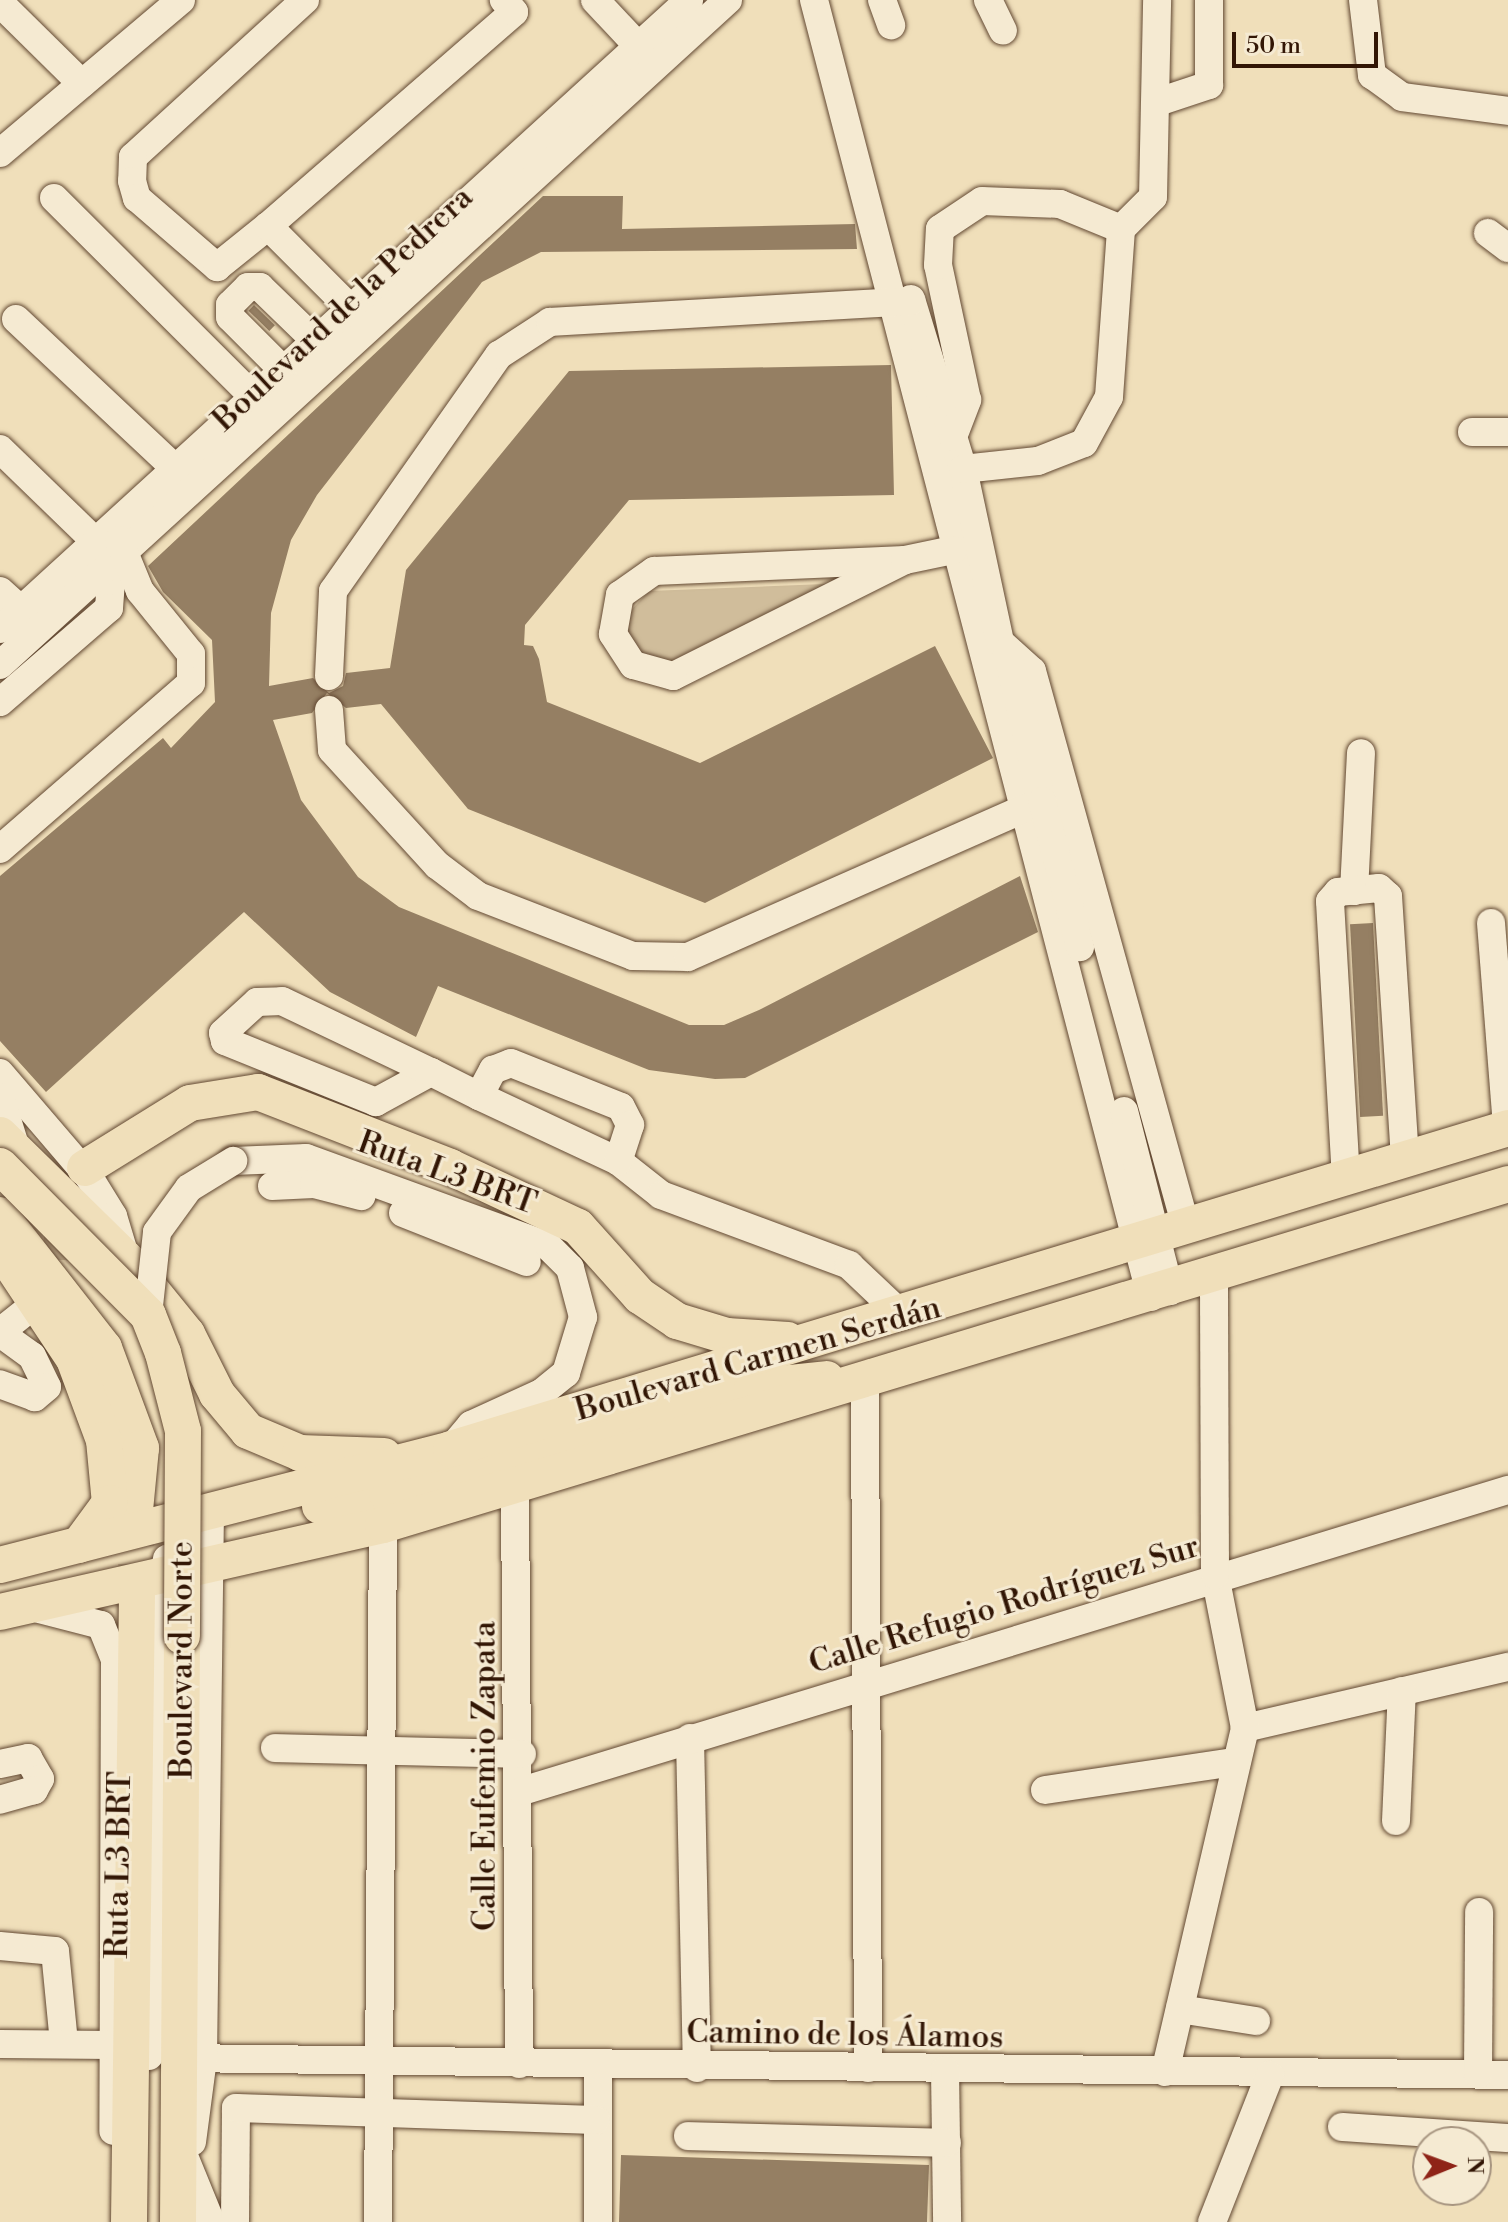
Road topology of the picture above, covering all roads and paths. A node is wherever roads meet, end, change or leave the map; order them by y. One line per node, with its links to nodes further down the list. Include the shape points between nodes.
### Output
1 (305, 0): 21 (street, via 133,157 137,198 212,265 223,266)
2 (504, 0): 21 (street, via 514,12)
3 (595, 0): 15 (street)
4 (689, 0): 15 (street, Boulevard de la Pedrera)
5 (728, 0): 26 (street, Boulevard de la Pedrera)
6 (814, 0): 23 (street)
7 (831, 0): 23 (street)
8 (988, 0): 14 (street)
9 (1157, 0): 17 (street)
10 (1209, 0): 17 (street, via 1209,85)
11 (1363, 0): 18 (street, via 1372,75 1402,97)
12 (0, 3): 16 (street)
13 (160, 6): 16 (street)
14 (1003, 31)
15 (640, 48): 24 (street, Boulevard de la Pedrera)
16 (82, 84): 19 (street)
17 (1158, 102): 22 (street, via 1153,197)
18 (1508, 111)
19 (0, 153)
20 (54, 198): 30 (street)
21 (268, 226): 24 (street)
22 (1121, 229): 34 (street, via 1060,204 982,201 940,229 938,265 967,400); 37 (street, via 1109,397 1084,443 1038,461)
23 (903, 303): 34 (street); 38 (street); 47 (street, via 550,322 499,355 333,591)
24 (352, 308): 26 (street); 27 (street, Boulevard de la Pedrera)
25 (16, 319): 36 (street)
26 (370, 330): 28 (street, Boulevard de la Pedrera)
27 (317, 340): 28 (street); 29 (street, Boulevard de la Pedrera); 29 (street, via 260,287 248,287 230,305 230,317)
28 (336, 361): 31 (street, Boulevard de la Pedrera)
29 (284, 371): 30 (street, Boulevard de la Pedrera)
30 (254, 397): 31 (street); 36 (street, Boulevard de la Pedrera)
31 (275, 418): 42 (street, Boulevard de la Pedrera)
32 (1472, 432): 33 (street)
33 (1508, 432)
34 (953, 437): 37 (street)
35 (0, 449): 39 (street)
36 (176, 469): 39 (street, Boulevard de la Pedrera)
37 (963, 469): 38 (street)
38 (956, 501): 40 (street); 43 (street)
39 (104, 534): 42 (street); 44 (street, Boulevard de la Pedrera)
40 (953, 550): 41 (street); 43 (street)
41 (905, 560): 41 (street, via 654,571 620,595 613,634 633,665 673,676)
42 (119, 561): 46 (street, Boulevard de la Pedrera); 48 (street, via 109,608); 52 (street, via 191,654 191,683)
43 (974, 579): 45 (street); 51 (street)
44 (7, 610)
45 (1007, 651): 51 (street); 68 (street, via 1032,671)
46 (0, 665)
47 (329, 676)
48 (0, 702)
49 (329, 710): 51 (street, via 332,750 437,865 478,896 633,956 688,957)
50 (1361, 753): 53 (street)
51 (1032, 807): 68 (street)
52 (0, 849)
53 (1354, 891): 61 (street, via 1379,888 1388,896); 64 (street, via 1330,901)
54 (1491, 923): 59 (street)
55 (431, 1072): 55 (street, via 376,1102 225,1041 223,1033 226,1023 257,1002 282,1001); 57 (street)
56 (0, 1073): 70 (street, via 89,1177 113,1216)
57 (479, 1096): 62 (street); 62 (street, via 493,1070 511,1063 621,1107 630,1125)
58 (0, 1097): 60 (street)
59 (1507, 1128): 61 (main road, Boulevard Carmen Serdán)
60 (6, 1151): 70 (main road); 76 (main road, Boulevard Norte, bridge)
61 (1405, 1160): 64 (main road, Boulevard Carmen Serdán)
62 (618, 1161): 77 (street, via 661,1195 849,1265)
63 (85, 1168): 80 (main road, via 190,1103 258,1092 450,1167 578,1227 640,1296 677,1321 727,1336)
64 (1346, 1179): 68 (main road, Boulevard Carmen Serdán)
65 (1508, 1184): 73 (main road, Boulevard Carmen Serdán)
66 (272, 1186): 71 (street, via 347,1190)
67 (0, 1215): 74 (main road)
68 (1160, 1235): 72 (main road, Boulevard Carmen Serdán); 75 (street)
69 (0, 1248): 74 (main road)
70 (126, 1259): 84 (main road, via 187,1334 217,1394 248,1431 300,1453)
71 (527, 1262)
72 (1034, 1277): 77 (main road, Boulevard Carmen Serdán); 78 (main road)
73 (1214, 1279): 75 (main road, Boulevard Carmen Serdán); 93 (street)
74 (55, 1284): 79 (street); 87 (main road, via 104,1348 152,1484); 89 (main road, via 111,1479 110,1503)
75 (1160, 1294): 78 (main road, Boulevard Carmen Serdán)
76 (148, 1315): 83 (street, Ruta L3 BRT, bridge, via 157,1232 189,1188 233,1161 306,1158 548,1246 570,1268 583,1317 566,1373 541,1393 471,1425); 117 (main road, Boulevard Norte, bridge, via 183,1431)
77 (903, 1316): 80 (main road, Boulevard Carmen Serdán)
78 (1049, 1324): 81 (main road, Boulevard Carmen Serdán)
79 (0, 1332): 82 (street, via 32,1356 47,1387 35,1397)
80 (809, 1341): 83 (main road, Boulevard Carmen Serdán)
81 (865, 1383): 85 (main road, Boulevard Carmen Serdán); 87 (main road, via 802,1379 752,1387 387,1494); 97 (street)
82 (0, 1384)
83 (451, 1449): 84 (main road, Boulevard Carmen Serdán)
84 (409, 1458): 87 (main road, Boulevard Carmen Serdán)
85 (515, 1487): 88 (main road, Boulevard Carmen Serdán); 103 (street, Calle Eufemio Zapata)
86 (1508, 1490): 93 (street, Calle Refugio Rodríguez Sur)
87 (189, 1512): 89 (main road, Boulevard Carmen Serdán); 90 (street, Boulevard Norte); 92 (street, Ruta L3 BRT)
88 (383, 1525): 90 (main road, Boulevard Carmen Serdán); 102 (street)
89 (79, 1545): 91 (main road, Boulevard Carmen Serdán)
90 (212, 1558): 92 (main road, Boulevard Carmen Serdán); 117 (street, Boulevard Norte)
91 (0, 1565)
92 (162, 1569): 95 (main road, Boulevard Carmen Serdán); 135 (street, Ruta L3 BRT)
93 (1215, 1575): 97 (street, Calle Refugio Rodríguez Sur); 99 (street)
94 (137, 1596): 135 (main road, Boulevard Norte)
95 (7, 1610): 116 (street, via 83,1615 101,1625 115,1660)
96 (1508, 1667): 98 (street)
97 (871, 1682): 100 (street, Calle Refugio Rodríguez Sur); 122 (street)
98 (1402, 1691): 99 (street); 109 (street)
99 (1245, 1728): 104 (street)
100 (690, 1738): 107 (street, Calle Refugio Rodríguez Sur); 121 (street)
101 (275, 1748): 102 (street)
102 (384, 1748): 103 (street); 118 (street)
103 (522, 1754): 107 (street, Calle Eufemio Zapata)
104 (1235, 1762): 106 (street); 112 (street)
105 (0, 1764): 108 (street, via 28,1758 40,1779 34,1790)
106 (1045, 1790)
107 (522, 1791): 119 (street, Calle Eufemio Zapata)
108 (0, 1800)
109 (1396, 1821)
110 (1479, 1912): 125 (street)
111 (0, 1946): 114 (street, via 55,1951)
112 (1180, 2009): 113 (street); 124 (street)
113 (1256, 2021)
114 (64, 2043): 115 (street); 116 (street)
115 (0, 2044)
116 (112, 2045): 135 (street, via 114,2148)
117 (192, 2058): 118 (street, Camino de los Álamos); 134 (main road, Boulevard Norte)
118 (382, 2061): 119 (street, Camino de los Álamos); 128 (street)
119 (519, 2064): 120 (street, Camino de los Álamos)
120 (598, 2066): 121 (street, Camino de los Álamos); 129 (street)
121 (697, 2068): 122 (street, Camino de los Álamos)
122 (868, 2068): 123 (street, Camino de los Álamos)
123 (945, 2070): 124 (street, Camino de los Álamos); 133 (street)
124 (1165, 2072): 126 (street, Camino de los Álamos)
125 (1478, 2074): 126 (street, Camino de los Álamos); 127 (street, Camino de los Álamos)
126 (1270, 2075): 142 (street)
127 (1508, 2075)
128 (378, 2112): 129 (street); 138 (street, via 236,2108); 139 (street)
129 (596, 2120): 140 (street)
130 (1342, 2127): 132 (street)
131 (688, 2136): 133 (street)
132 (1508, 2138)
133 (947, 2143): 141 (street)
134 (184, 2156): 136 (main road, Boulevard Norte); 137 (street)
135 (135, 2214)
136 (179, 2222)
137 (211, 2222)
138 (235, 2222)
139 (378, 2222)
140 (598, 2222)
141 (947, 2222)
142 (1212, 2222)

